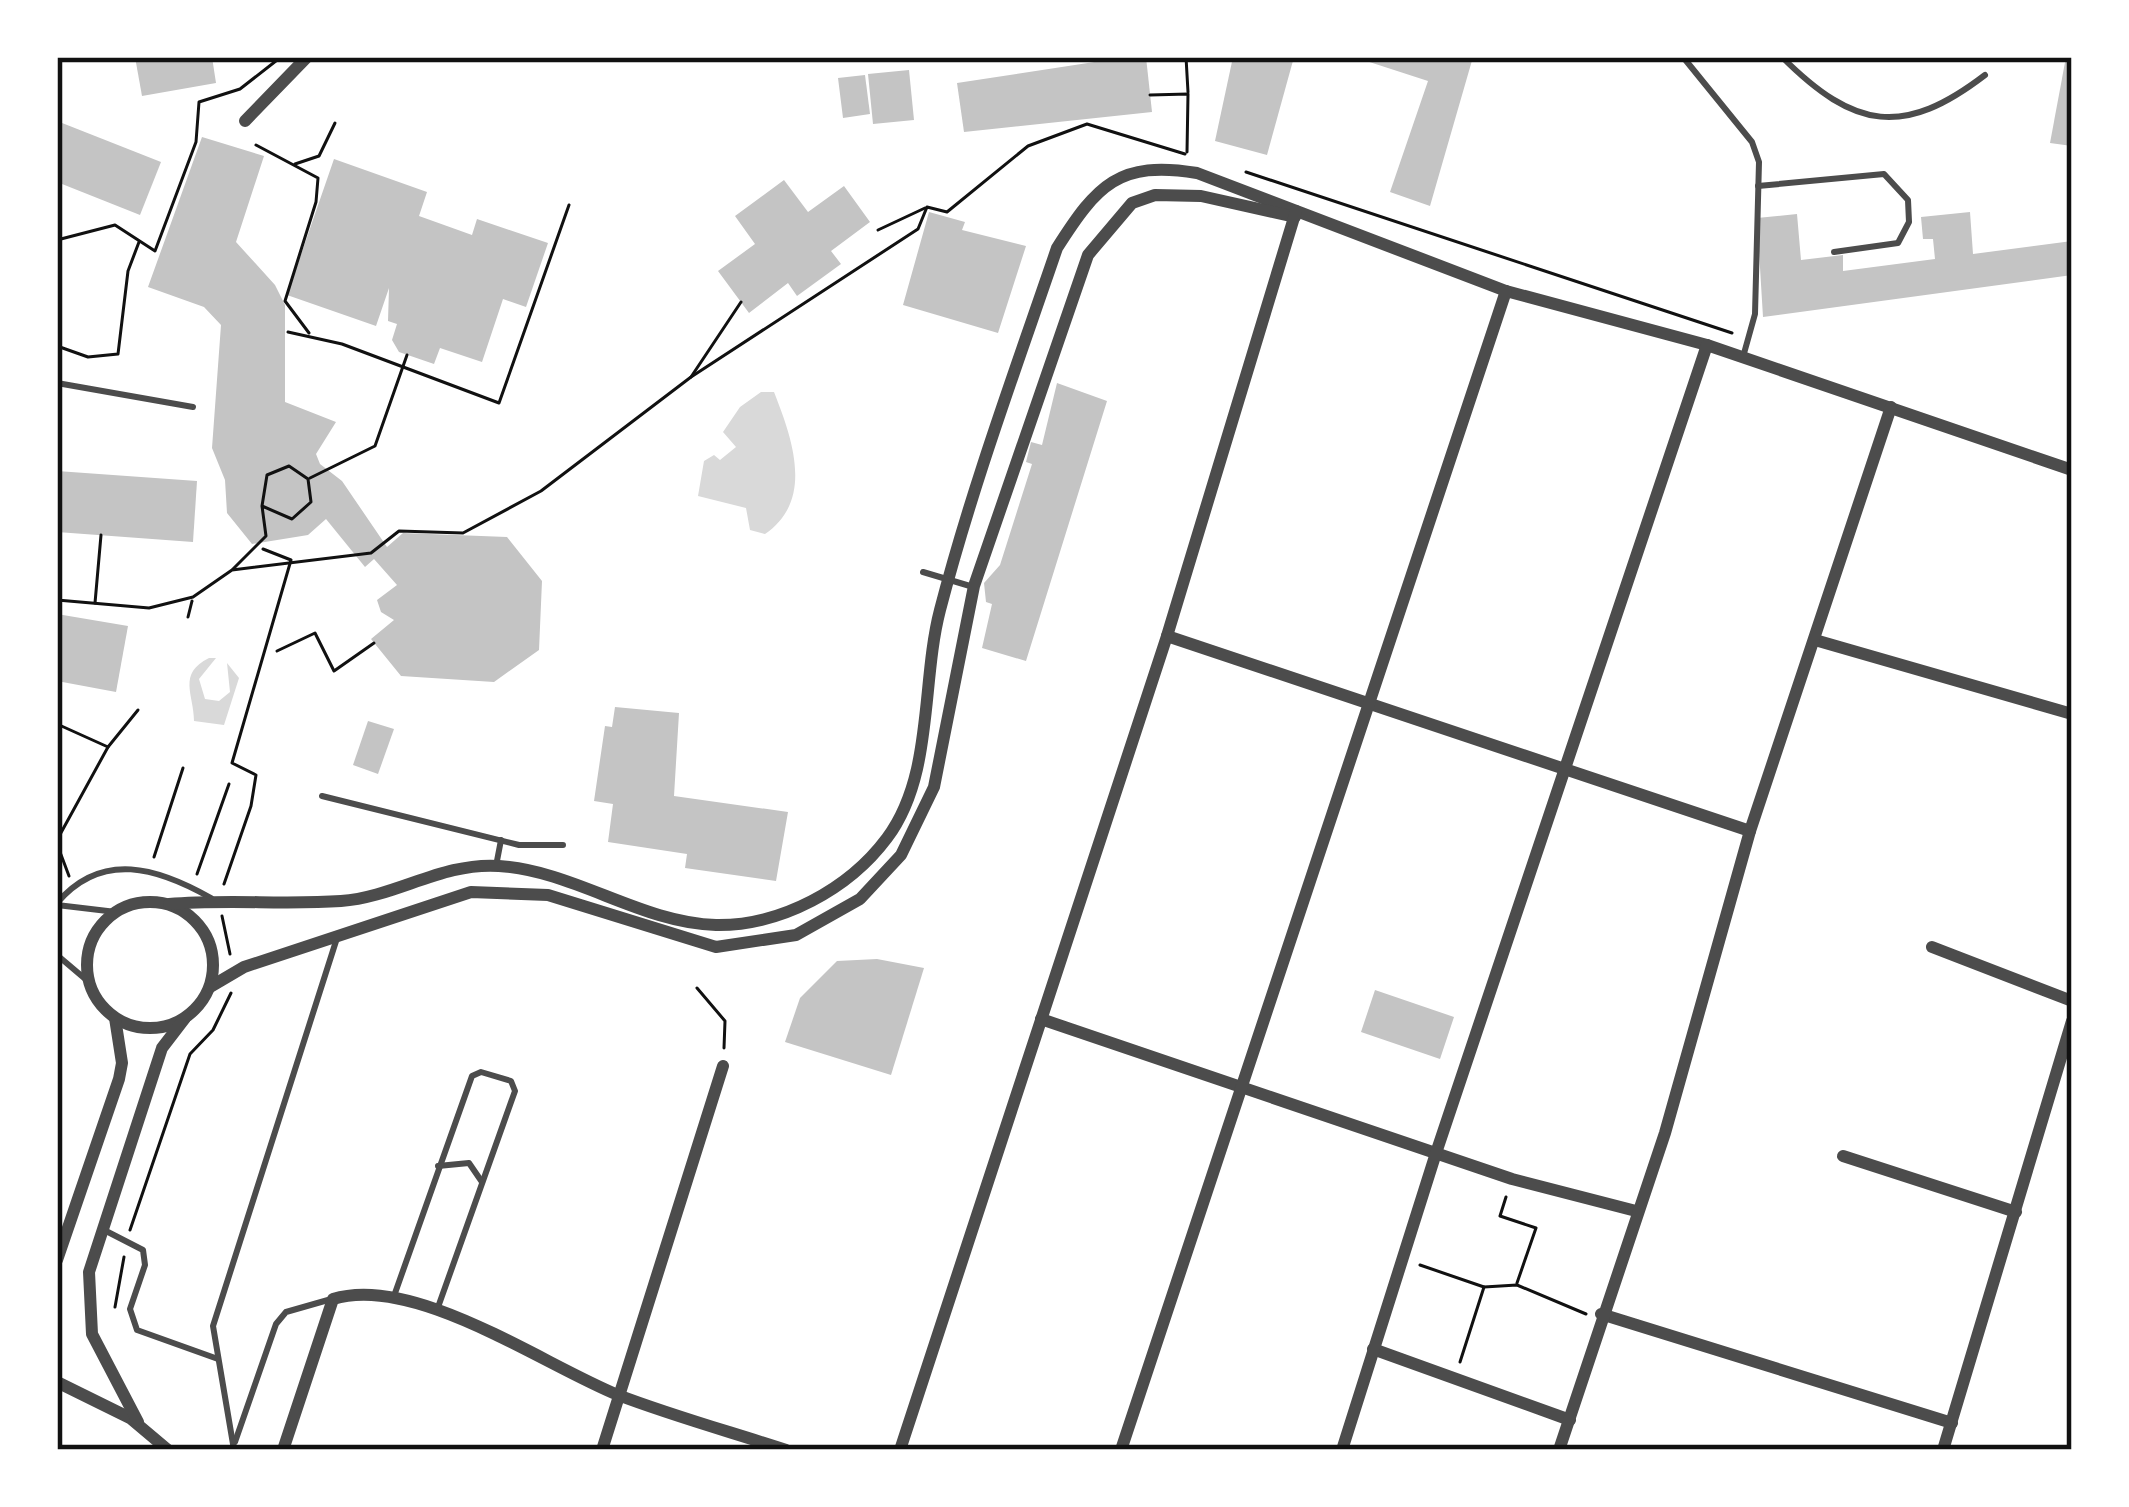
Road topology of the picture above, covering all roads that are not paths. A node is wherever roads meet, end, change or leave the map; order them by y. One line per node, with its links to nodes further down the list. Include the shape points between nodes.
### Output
1 (307, 57): 5 (street)
2 (1683, 57): 6 (lane, via 1752,142)
3 (1783, 57): 4 (lane, via 1833,99 1873,116 1916,118)
4 (1985, 75)
5 (245, 121)
6 (1758, 186): 8 (lane, via 1884,174 1908,200 1898,243); 11 (lane, via 1755,314)
7 (1299, 215): 9 (street); 17 (street, via 1162,167 1122,173 1086,202 1057,248); 18 (street, via 1201,196 1132,203 1088,255); 19 (street)
8 (1834, 252)
9 (1505, 291): 10 (street); 21 (street)
10 (1707, 345): 11 (street); 23 (street)
11 (1743, 357): 14 (street)
12 (57, 382): 13 (lane)
13 (193, 407)
14 (1891, 407): 15 (street); 20 (street)
15 (2072, 470)
16 (923, 572): 17 (lane)
17 (950, 581): 18 (lane); 28 (street, via 915,778 889,836 841,886 802,907 722,925 688,923 554,873)
18 (974, 586): 29 (street, via 934,787 901,854 860,899 829,918 796,935 716,946 548,896)
19 (1167, 636): 21 (street); 42 (street)
20 (1814, 640): 22 (street); 25 (street)
21 (1373, 704): 23 (street); 45 (street)
22 (2072, 714)
23 (1567, 768): 25 (street); 46 (street)
24 (322, 796): 26 (lane)
25 (1750, 831): 50 (street)
26 (501, 841): 27 (lane); 28 (lane)
27 (563, 845)
28 (496, 866): 29 (street); 30 (street, via 447,870 341,901)
29 (471, 892): 34 (street)
30 (214, 900): 31 (lane, via 150,870 121,867 86,876); 32 (street)
31 (57, 904): 33 (lane)
32 (169, 904): 33 (street); 38 (street, via 205,932 214,959)
33 (116, 912): 37 (street, via 93,940)
34 (338, 934): 38 (street); 60 (lane, via 213,1326)
35 (1932, 947): 39 (street)
36 (57, 955): 37 (lane)
37 (90, 983): 40 (street)
38 (210, 987): 41 (street)
39 (2072, 1001)
40 (115, 1018): 41 (street, via 162,1028); 52 (street, via 119,1079)
41 (185, 1018): 53 (street, via 162,1048)
42 (1041, 1019): 45 (street); 71 (street)
43 (2072, 1021): 51 (street)
44 (723, 1066): 62 (street)
45 (1242, 1083): 46 (street); 72 (street)
46 (1436, 1153): 50 (street); 59 (street)
47 (1843, 1156): 51 (street)
48 (438, 1166): 49 (lane, via 469,1163); 49 (lane, via 472,1076 511,1081 515,1091); 55 (lane)
49 (483, 1182): 57 (lane)
50 (1636, 1211): 58 (street)
51 (2016, 1212): 65 (street)
52 (62, 1228): 54 (street)
53 (102, 1230): 60 (lane, via 143,1250 130,1309 137,1330); 64 (street, via 89,1272 92,1334)
54 (57, 1260)
55 (394, 1296): 56 (street); 57 (street)
56 (333, 1299): 66 (lane, via 286,1312 276,1324); 68 (street)
57 (437, 1311): 62 (street)
58 (1599, 1317): 63 (street); 65 (street)
59 (1373, 1349): 63 (street); 73 (street)
60 (218, 1359): 66 (lane)
61 (60, 1387): 64 (street)
62 (620, 1395): 69 (street); 70 (street)
63 (1570, 1420): 74 (street)
64 (138, 1422): 67 (street)
65 (1952, 1423): 75 (street)
66 (234, 1448)
67 (168, 1450)
68 (283, 1450)
69 (602, 1450)
70 (786, 1450)
71 (900, 1450)
72 (1121, 1450)
73 (1342, 1450)
74 (1559, 1450)
75 (1943, 1450)

